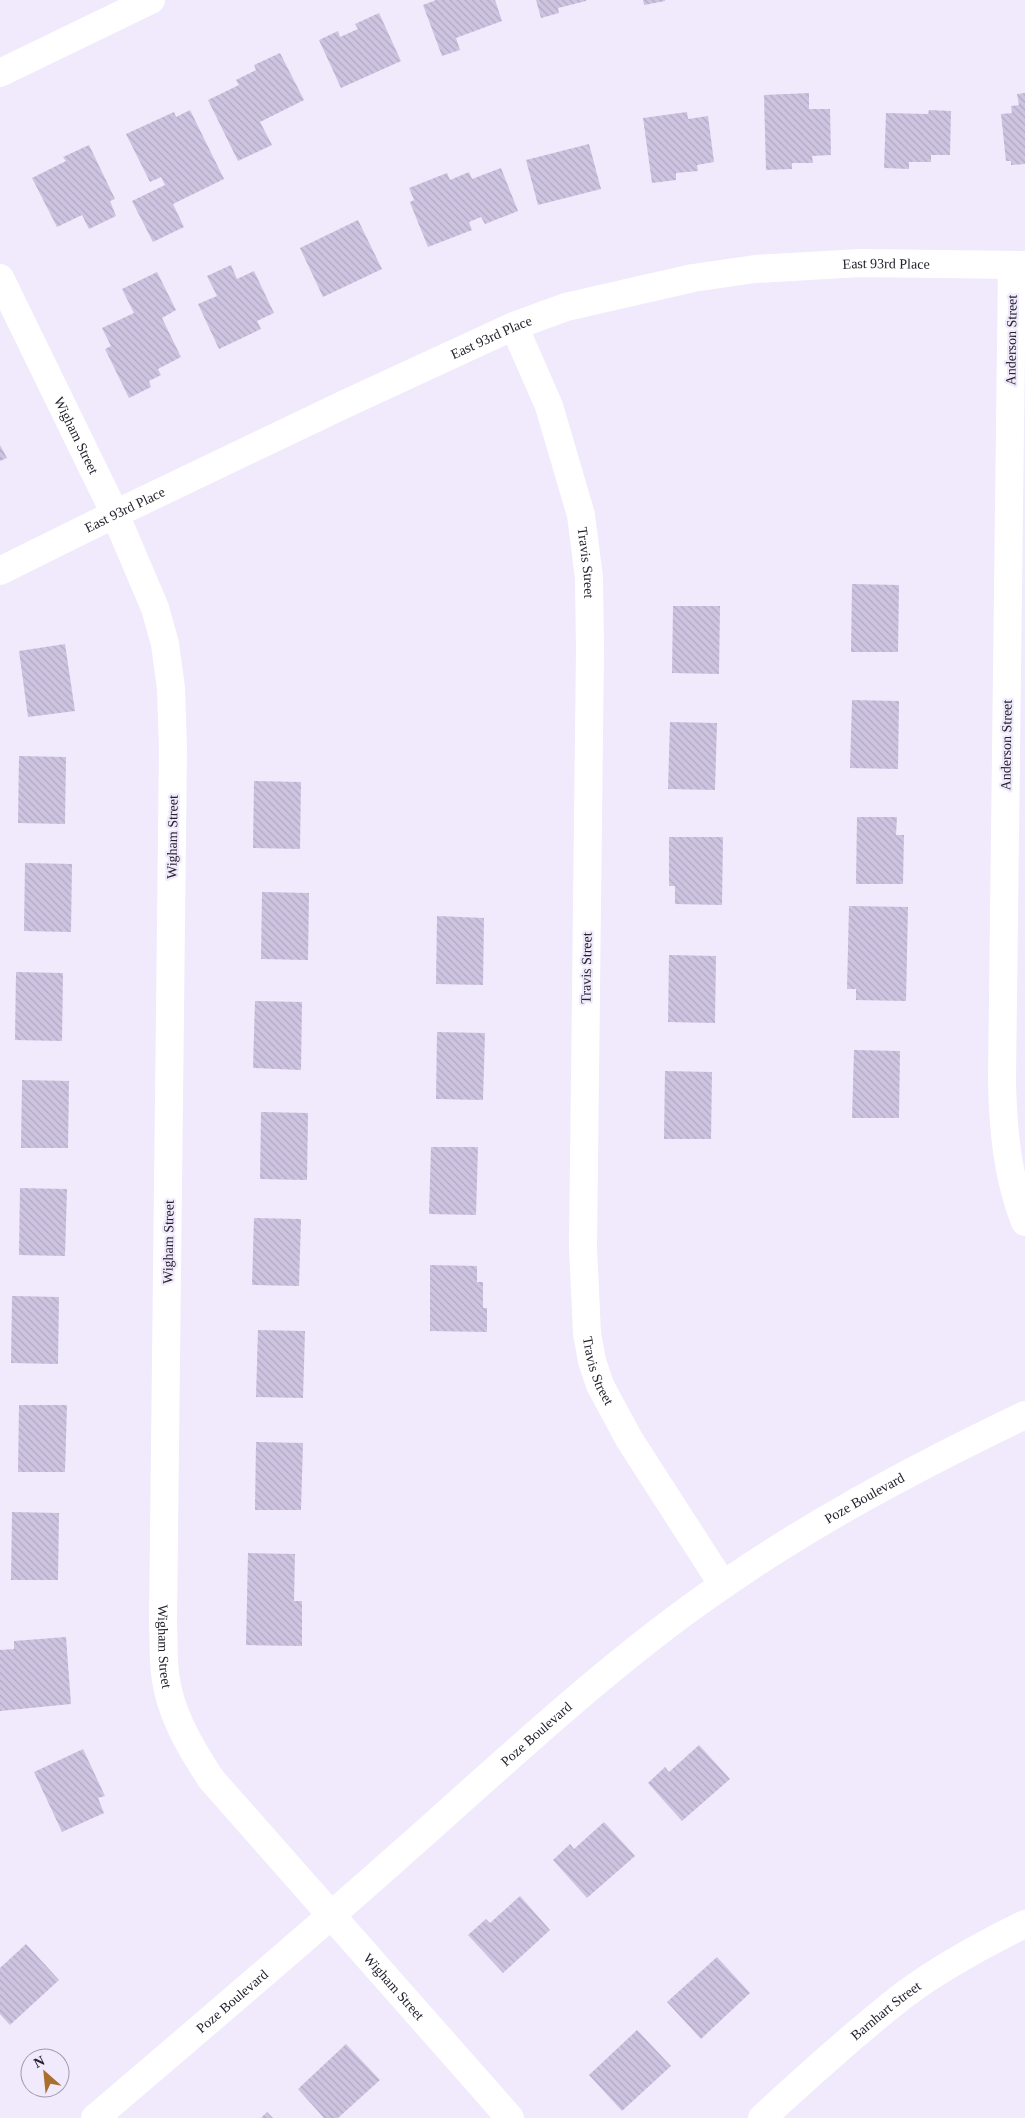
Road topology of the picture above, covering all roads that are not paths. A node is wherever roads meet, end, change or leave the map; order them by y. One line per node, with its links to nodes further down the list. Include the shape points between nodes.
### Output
1 (151, 0): 2 (street)
2 (0, 73)
3 (1018, 265): 5 (street, East 93rd Place, via 861,263 755,269 693,278 566,307); 8 (street, Anderson Street, via 1002,1080 1007,1155)
4 (0, 278): 6 (street, Wigham Street)
5 (514, 326): 6 (street, East 93rd Place); 10 (street, Travis Street, via 552,416 581,515 589,578 583,1246 587,1333 600,1385 629,1439)
6 (115, 514): 7 (street, East 93rd Place); 11 (street, Wigham Street, via 155,608 165,644 171,688 165,1674 173,1708 192,1750 211,1779)
7 (0, 571)
8 (1025, 1222)
9 (1025, 1415): 10 (street, Poze Boulevard, via 829,1516)
10 (723, 1585): 11 (street, Poze Boulevard, via 592,1685)
11 (332, 1916): 13 (street, Poze Boulevard); 14 (street, Wigham Street)
12 (1025, 1924): 15 (street, Barnhart Street, via 940,1971 901,1998)
13 (95, 2118)
14 (510, 2118)
15 (762, 2118)

